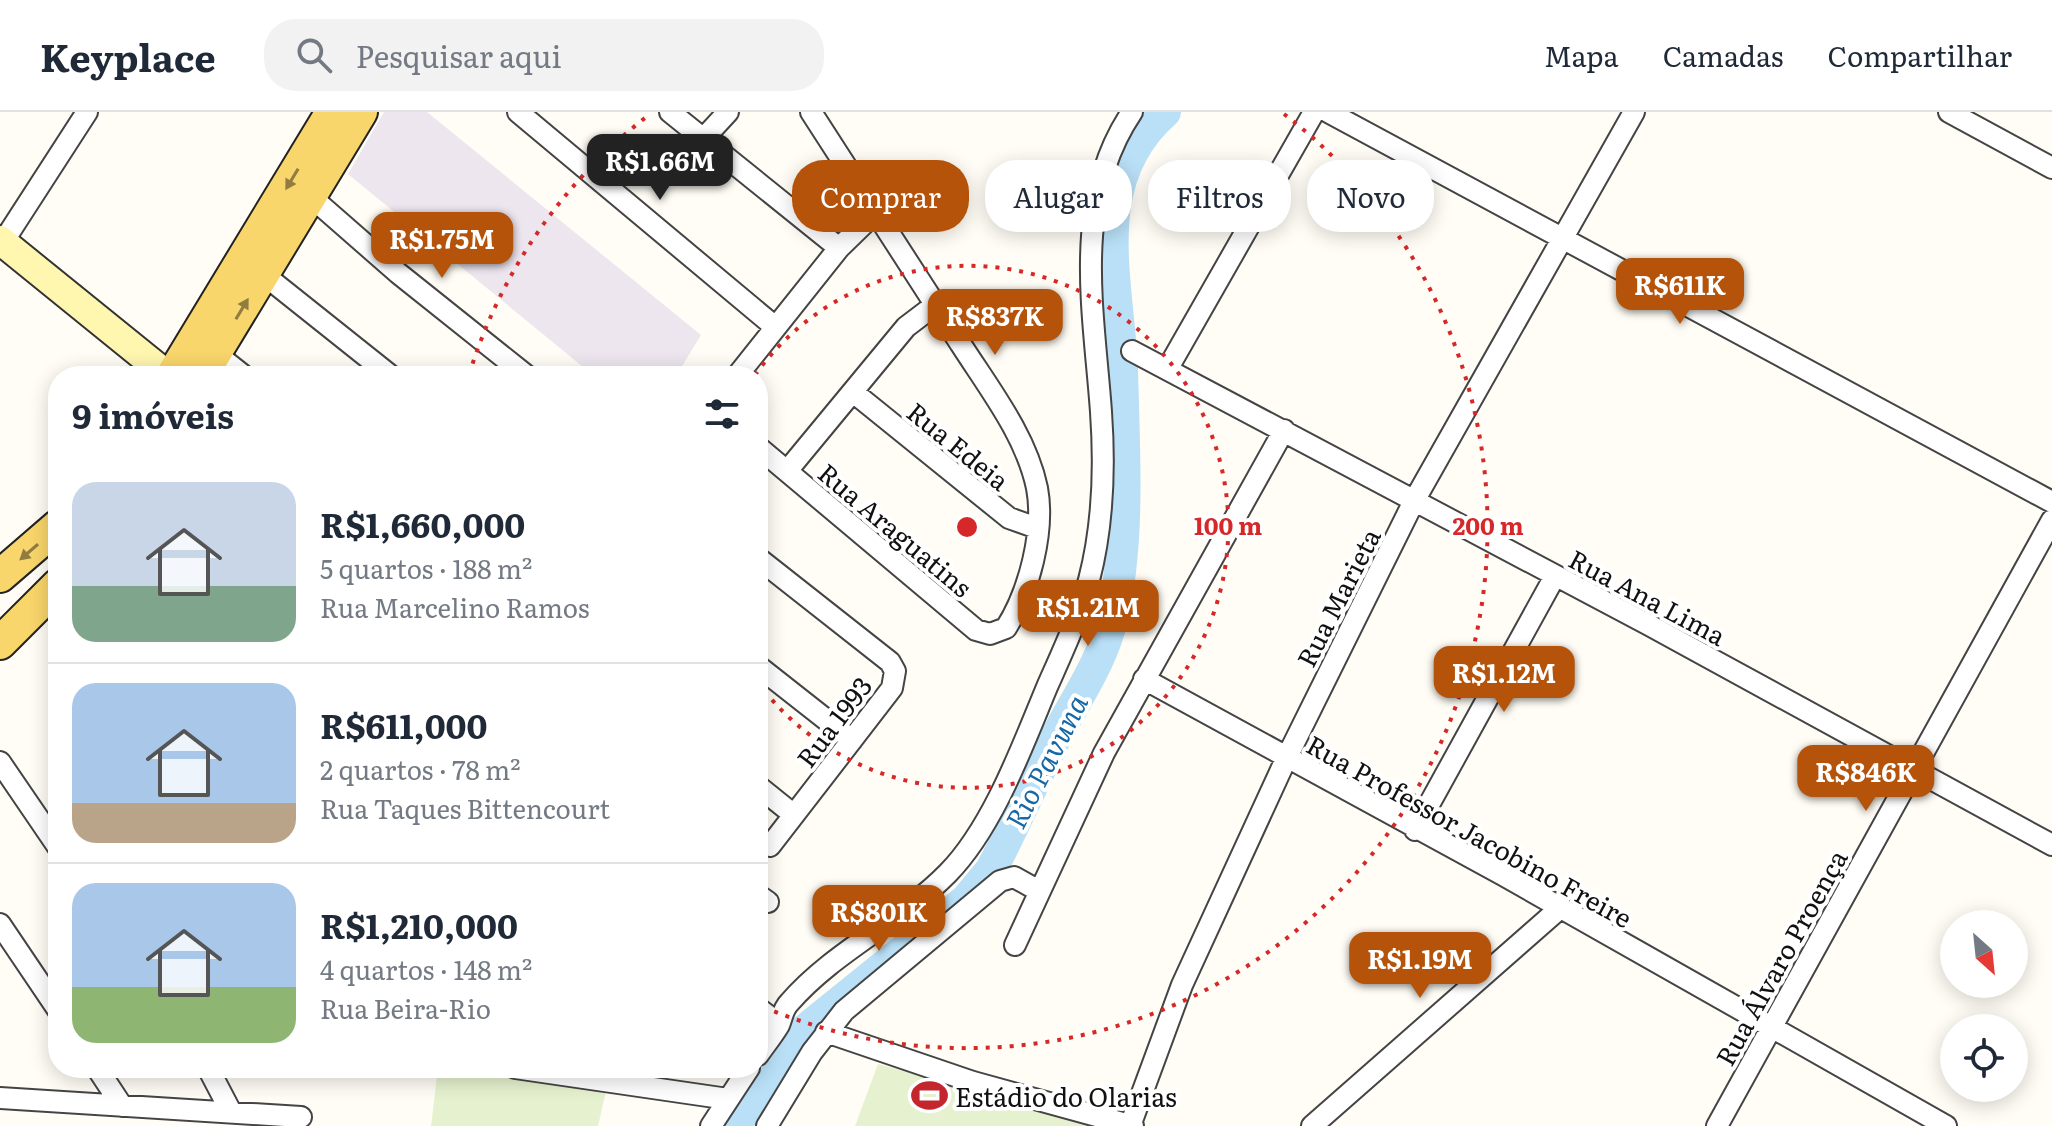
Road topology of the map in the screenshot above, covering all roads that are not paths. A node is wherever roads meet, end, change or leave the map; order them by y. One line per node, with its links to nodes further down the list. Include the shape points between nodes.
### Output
1 (87, 112): 20 (street)
2 (332, 112): 28 (main road, one-way to 28)
3 (361, 112): 16 (main road)
4 (670, 112): 13 (street)
5 (728, 112): 13 (street)
6 (811, 112): 14 (street)
7 (1132, 112): 65 (street, via 1111,151 1090,248 1102,468 1099,535 1074,624 1018,754 963,858 786,1005)
8 (1314, 112): 32 (street)
9 (1328, 112): 19 (street)
10 (1634, 112): 19 (street, Rua Marieta)
11 (1949, 112): 15 (street)
12 (530, 116): 24 (street)
13 (704, 138): 21 (street)
14 (841, 160)
15 (2052, 168)
16 (310, 196): 22 (main road); 30 (street)
17 (855, 232): 21 (street)
18 (887, 232): 23 (street)
19 (1564, 239): 37 (street, Rua Marieta); 38 (street)
20 (1, 241): 27 (street)
21 (839, 248): 24 (street)
22 (263, 274): 26 (main road, one-way to 22); 29 (street)
23 (935, 305): 33 (street, via 906,327); 40 (street, via 1022,446 1037,490)
24 (774, 326): 31 (street)
25 (1132, 351): 32 (street, Rua Ana Lima)
26 (208, 365)
27 (157, 366)
28 (176, 366)
29 (378, 366)
30 (514, 366)
31 (744, 366)
32 (1168, 368): 34 (street, Rua Ana Lima)
33 (853, 392): 36 (street); 40 (street, Rua Edeia, via 1009,518)
34 (1284, 430): 37 (street, Rua Ana Lima); 48 (street)
35 (768, 455): 36 (street, Rua Araguatins)
36 (787, 471): 40 (street, Rua Araguatins, via 976,630 990,634 1006,628 1025,587)
37 (1414, 501): 44 (street, Rua Ana Lima); 50 (street, Rua Marieta)
38 (2052, 502)
39 (2052, 520): 52 (street, Rua Álvaro Proença)
40 (1037, 528)
41 (48, 535): 43 (main road, one-way to 43)
42 (768, 566): 49 (street, Rua 1993, via 895,671 892,688)
43 (0, 576)
44 (1555, 576): 52 (street, Rua Ana Lima); 55 (street)
45 (48, 594): 46 (main road)
46 (7, 630)
47 (768, 674): 49 (street)
48 (1144, 679): 50 (street, Rua Professor Jacobino Freire); 59 (street)
49 (852, 740): 54 (street, Rua 1993)
50 (1286, 759): 55 (street, Rua Professor Jacobino Freire); 80 (street, Rua Marieta, via 1182,985)
51 (0, 762): 56 (street)
52 (1915, 770): 57 (street, Rua Ana Lima); 66 (street, Rua Álvaro Proença)
53 (768, 794): 54 (street)
54 (794, 815): 58 (street, Rua 1993)
55 (1415, 830): 60 (street, Rua Professor Jacobino Freire)
56 (48, 832)
57 (2052, 845)
58 (770, 846)
59 (1039, 891): 62 (street); 67 (street, via 1014,877 1000,881 844,1011)
60 (1559, 909): 66 (street, Rua Professor Jacobino Freire); 81 (street)
61 (0, 924): 63 (street)
62 (1015, 945)
63 (48, 995)
64 (768, 1016): 65 (street)
65 (779, 1024): 68 (street)
66 (1771, 1026): 82 (street, Rua Álvaro Proença); 83 (street, Rua Professor Jacobino Freire)
67 (826, 1032): 79 (street); 80 (street, via 973,1082)
68 (768, 1040)
69 (104, 1078): 75 (street)
70 (213, 1078): 76 (street)
71 (610, 1078): 74 (street)
72 (742, 1078): 74 (street)
73 (0, 1098): 75 (street)
74 (728, 1099): 78 (street)
75 (122, 1106): 76 (street)
76 (231, 1112): 77 (street)
77 (301, 1117)
78 (711, 1126)
79 (767, 1126)
80 (1131, 1126)
81 (1312, 1126)
82 (1717, 1126)
83 (1946, 1126)

